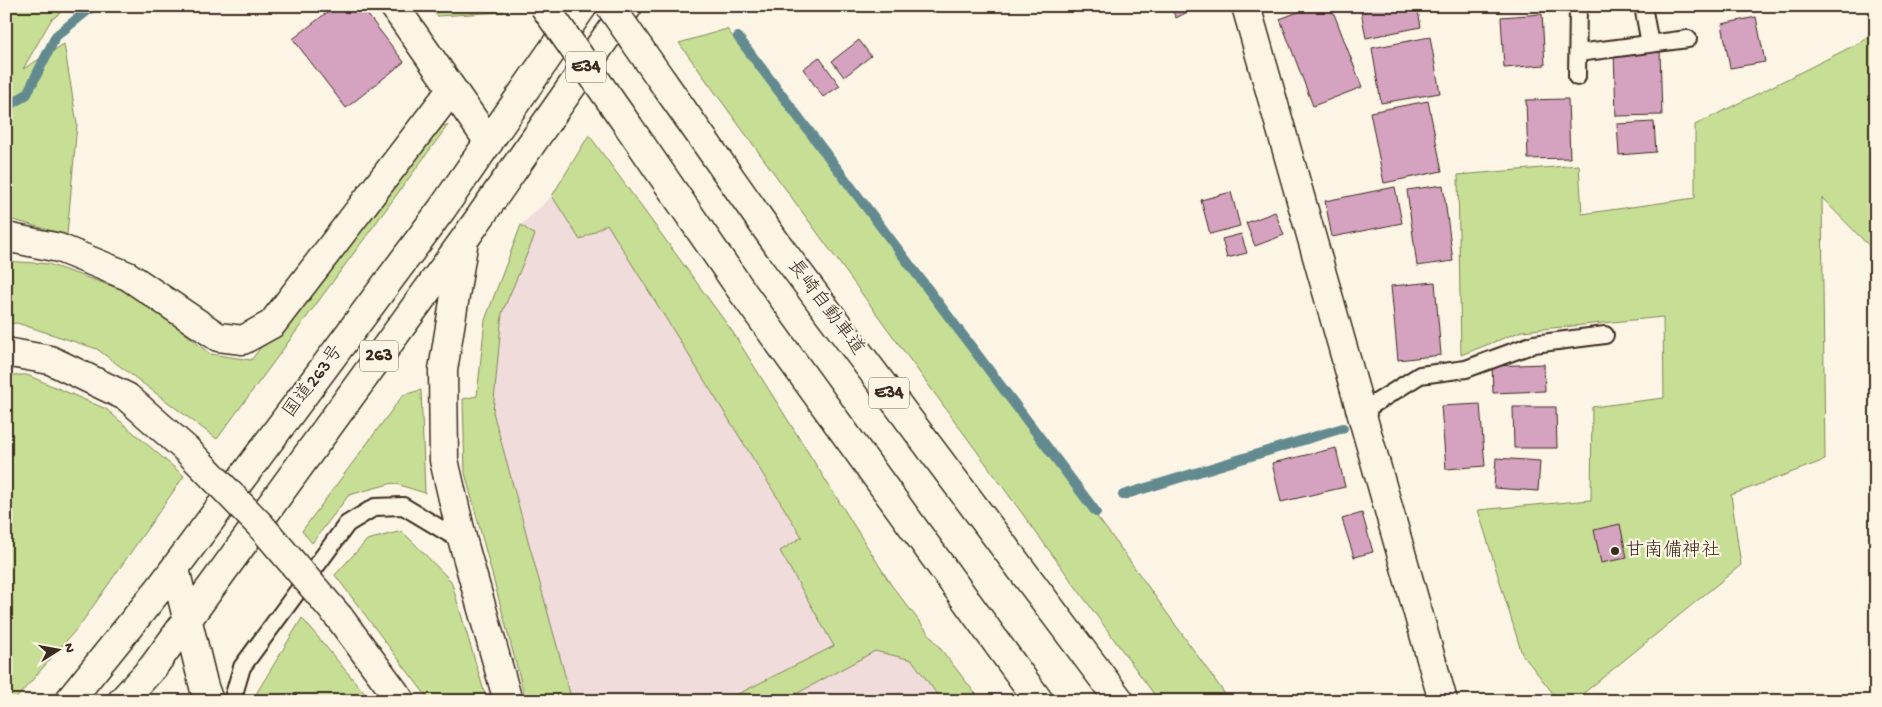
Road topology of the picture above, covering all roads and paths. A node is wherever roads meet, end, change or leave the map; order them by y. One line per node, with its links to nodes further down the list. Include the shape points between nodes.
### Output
1 (394, 6): 13 (main road)
2 (544, 6): 29 (main road, E34, bridge, via 744,294)
3 (583, 6): 14 (main road, 国道263号 / 263)
4 (610, 6): 30 (main road, 長崎自動車道 / E34, bridge, via 780,248)
5 (628, 6): 16 (main road, 国道263号 / 263)
6 (1246, 6): 19 (main road)
7 (1578, 6): 11 (lane)
8 (1643, 6): 10 (lane)
9 (1688, 39): 10 (lane)
10 (1650, 44): 11 (lane)
11 (1578, 53): 12 (lane)
12 (1577, 77)
13 (452, 89): 14 (main road); 15 (main road, via 272,324 243,340 218,337 128,276 59,248)
14 (489, 142): 21 (main road, 国道263号 / 263)
15 (6, 237)
16 (464, 240): 20 (main road, via 442,370 444,460); 22 (main road, 国道263号 / 263)
17 (1605, 335): 19 (lane, via 1534,344 1466,369 1420,375)
18 (6, 352): 27 (main road, bridge, via 50,360 127,397 187,450 261,526 339,617)
19 (1361, 412): 31 (main road)
20 (463, 542): 26 (lane, via 403,506 376,507 347,524 242,667); 28 (main road)
21 (175, 569): 22 (main road); 23 (main road, 国道263号 / 263)
22 (187, 620): 24 (main road, 国道263号 / 263, via 153,667); 25 (main road)
23 (69, 701)
24 (122, 701)
25 (209, 701)
26 (232, 701)
27 (401, 701)
28 (508, 701)
29 (1039, 701)
30 (1120, 701)
31 (1443, 701)

